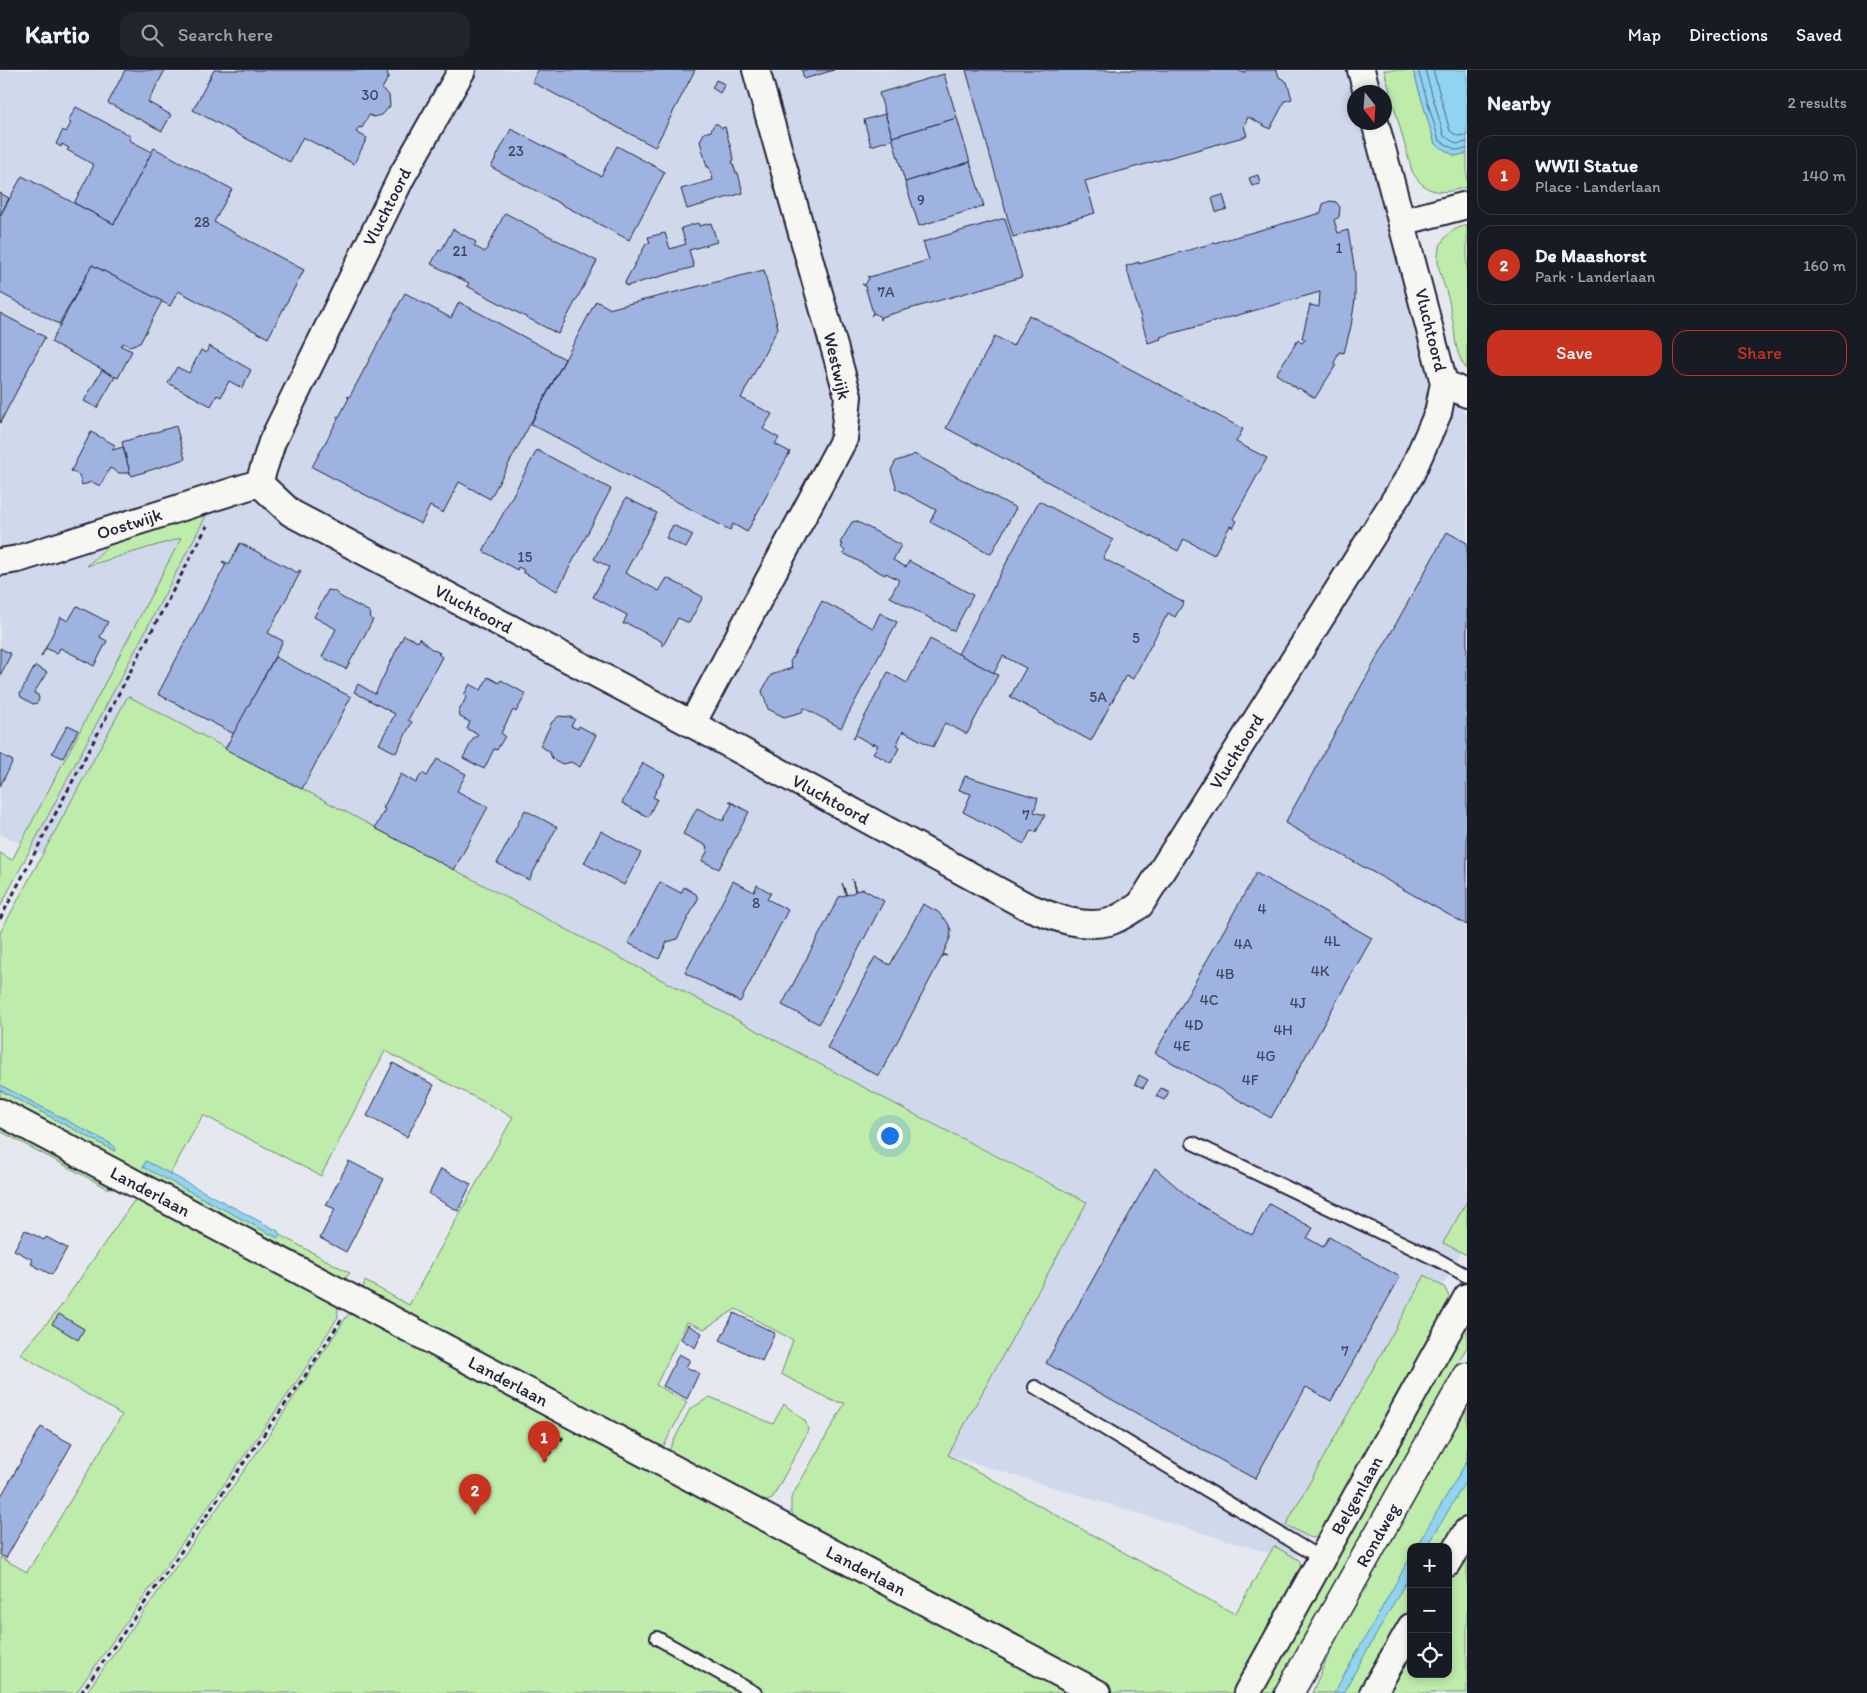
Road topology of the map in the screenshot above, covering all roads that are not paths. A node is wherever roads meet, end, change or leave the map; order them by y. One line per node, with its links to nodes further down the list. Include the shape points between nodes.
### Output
1 (462, 70): 9 (street, Vluchtoord, via 397,185 272,442)
2 (756, 70): 11 (street, Westwijk, via 848,396 844,439)
3 (1361, 70): 4 (street)
4 (1365, 85)
5 (1377, 130): 7 (street, Vluchtoord)
6 (1467, 205): 7 (street)
7 (1402, 222): 8 (street, Vluchtoord)
8 (1456, 389): 11 (street, Vluchtoord, via 1438,413 1411,474 1140,906 1109,922 1084,924 1058,919 1026,906)
9 (259, 483): 10 (street, Oostwijk); 11 (street, Vluchtoord, via 290,513)
10 (0, 562)
11 (692, 724)
12 (0, 1112): 24 (street, Landerlaan)
13 (1193, 1143): 14 (lane, via 1440,1260)
14 (1467, 1276)
15 (1467, 1297): 20 (street, Belgenlaan)
16 (1467, 1377): 26 (main road, Rondweg)
17 (1035, 1387): 20 (lane)
18 (1467, 1531): 19 (street)
19 (1452, 1556)
20 (1322, 1559): 25 (street, Belgenlaan)
21 (1408, 1633): 27 (street)
22 (657, 1638): 23 (lane)
23 (755, 1693)
24 (1097, 1693)
25 (1246, 1693)
26 (1290, 1693)
27 (1373, 1693)

